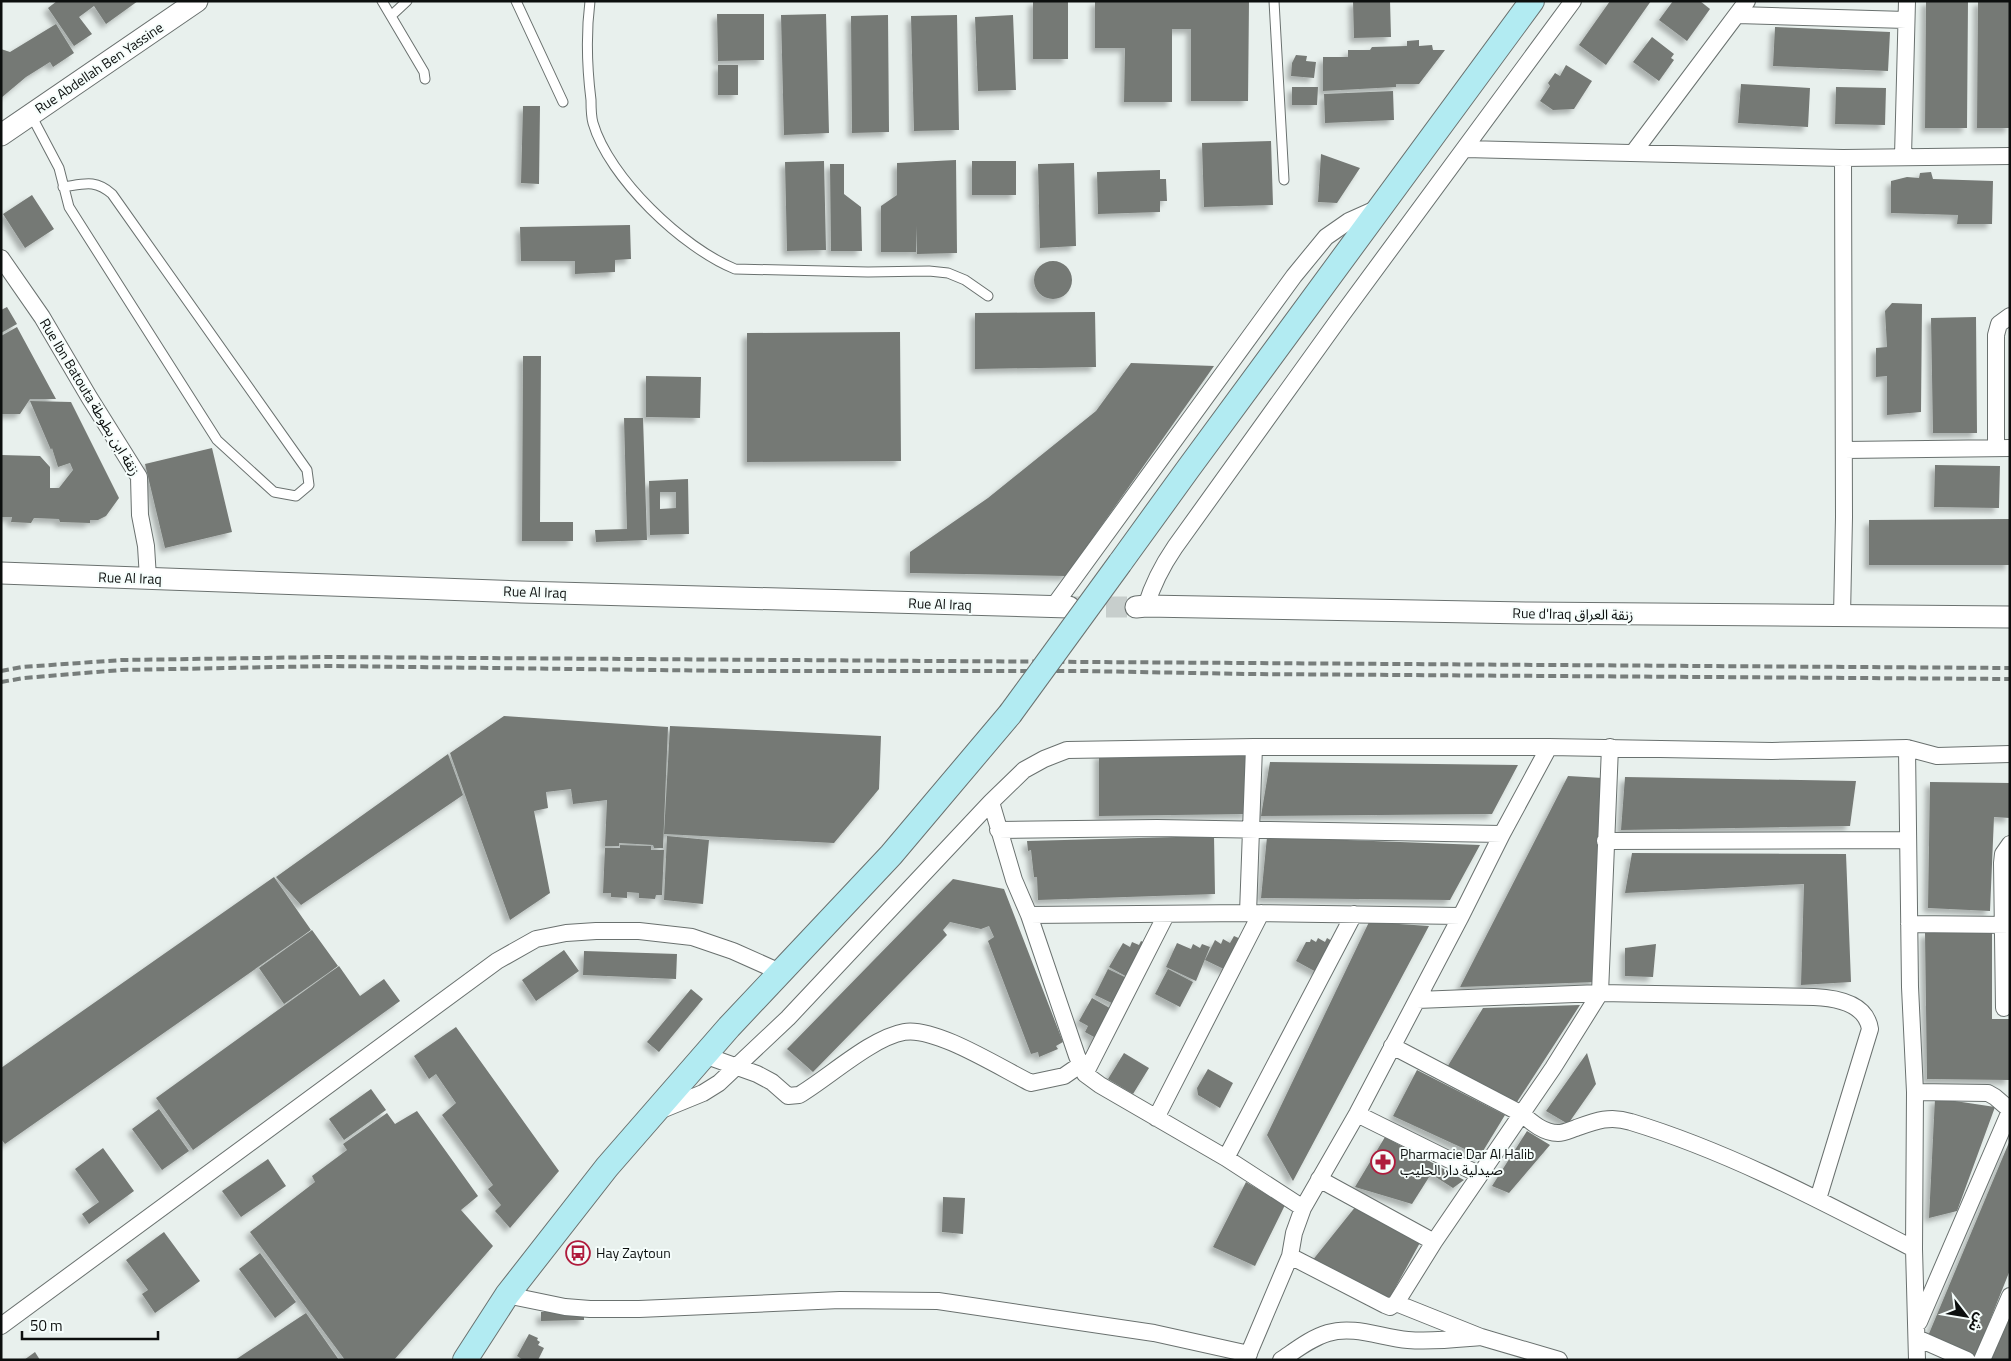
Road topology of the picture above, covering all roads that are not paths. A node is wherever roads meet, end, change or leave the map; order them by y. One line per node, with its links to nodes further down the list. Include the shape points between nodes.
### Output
1 (197, 1): 16 (street, Rue Abdellah Ben Yassine)
2 (382, 1): 11 (lane)
3 (407, 1): 11 (lane)
4 (516, 1): 15 (lane)
5 (590, 1): 27 (lane, via 589,85 593,122 607,154 626,181 693,246 735,269 948,273)
6 (1274, 1): 23 (lane)
7 (1532, 1): 25 (main road)
8 (1573, 1): 18 (street)
9 (1747, 1): 12 (street)
10 (1906, 1): 13 (street)
11 (392, 14): 14 (lane)
12 (1737, 15): 13 (street); 19 (street)
13 (1906, 20): 20 (street)
14 (425, 79)
15 (563, 102)
16 (31, 115): 17 (street, Rue Abdellah Ben Yassine); 24 (lane, via 59,168)
17 (1, 135)
18 (1465, 149): 19 (street); 33 (street, via 1160,568)
19 (1633, 153): 22 (street)
20 (1903, 156): 21 (street); 22 (street)
21 (2010, 156)
22 (1843, 158): 30 (street)
23 (1284, 180)
24 (63, 187): 24 (lane, via 69,207 217,440 274,492 296,496 309,485 308,470 112,194 93,183)
25 (1379, 208): 34 (street, via 1349,220 1326,237 1294,276); 56 (main road, bridge, via 1010,714 891,855)
26 (1, 258): 32 (street, Rue Ibn Batouta زنقة ابن بطوطة, via 42,317 139,477)
27 (988, 296)
28 (2010, 316): 29 (street, via 1999,324 1996,335)
29 (2003, 448): 30 (street)
30 (1844, 450): 35 (street)
31 (1, 573): 32 (street, Rue Al Iraq)
32 (148, 578): 34 (street, Rue Al Iraq)
33 (1141, 606): 35 (street, Rue d'Iraq زنقة العراق)
34 (1061, 607)
35 (1842, 616): 36 (street, Rue d'Iraq زنقة العراق)
36 (2010, 617)
37 (1254, 747): 38 (street); 42 (street, via 1067,750 1024,770); 44 (street)
38 (1549, 747): 39 (street); 45 (street)
39 (1610, 747): 40 (street, via 1772,751); 47 (street)
40 (1907, 748): 41 (street, via 1937,756); 46 (street)
41 (2010, 754)
42 (992, 802): 43 (street); 62 (street, via 788,1018)
43 (998, 830): 44 (street); 50 (street)
44 (1252, 830): 45 (street); 49 (street)
45 (1502, 834): 53 (street)
46 (1908, 840): 47 (street); 54 (street)
47 (1605, 842): 57 (street)
48 (2010, 844): 55 (street, via 2003,854)
49 (1255, 913): 51 (street); 52 (street); 69 (street)
50 (1029, 914): 51 (street); 63 (street)
51 (1166, 914): 63 (street)
52 (1354, 914): 53 (street); 70 (street)
53 (1461, 916): 58 (street)
54 (1909, 924): 55 (street); 64 (street)
55 (2006, 925): 59 (street)
56 (780, 972): 61 (main road); 81 (street, via 692,936 596,930 536,939 497,962)
57 (1600, 994): 58 (street); 68 (street); 73 (street, via 1831,998 1843,1000 1866,1016 1870,1029 1864,1054)
58 (1417, 1000): 60 (street)
59 (2004, 1008)
60 (1392, 1046): 67 (street); 68 (street)
61 (704, 1055): 62 (street); 66 (main road)
62 (737, 1066): 63 (street, via 772,1082 788,1096 799,1095 872,1047 906,1032 946,1039 1031,1084); 66 (street, via 703,1093)
63 (1083, 1069): 69 (street, via 1100,1085)
64 (1915, 1092): 65 (street, via 1988,1093); 76 (street)
65 (2010, 1110): 82 (street)
66 (654, 1112): 78 (main road, via 594,1182)
67 (1357, 1114): 71 (street); 72 (street)
68 (1522, 1114): 71 (street); 73 (street, via 1540,1128 1558,1133 1606,1118 1621,1119 1703,1147)
69 (1156, 1118): 70 (street)
70 (1226, 1158): 74 (street)
71 (1480, 1175): 75 (street)
72 (1320, 1179): 74 (street); 75 (street)
73 (1818, 1199): 76 (street)
74 (1303, 1208): 77 (street)
75 (1434, 1242): 80 (street)
76 (1914, 1249): 82 (street)
77 (1290, 1256): 80 (street, via 1385,1305 1390,1307); 84 (street)
78 (507, 1295): 84 (street, via 590,1309 840,1300 938,1301 1154,1333); 85 (main road)
79 (2010, 1296): 90 (street)
80 (1396, 1303): 83 (street)
81 (1, 1326)
82 (1917, 1332): 88 (street); 89 (street)
83 (1482, 1337): 86 (street, via 1406,1340 1351,1330 1328,1332); 87 (street)
84 (1248, 1357)
85 (465, 1360)
86 (1281, 1360)
87 (1559, 1360)
88 (1917, 1360)
89 (1968, 1360)
90 (1982, 1360)

